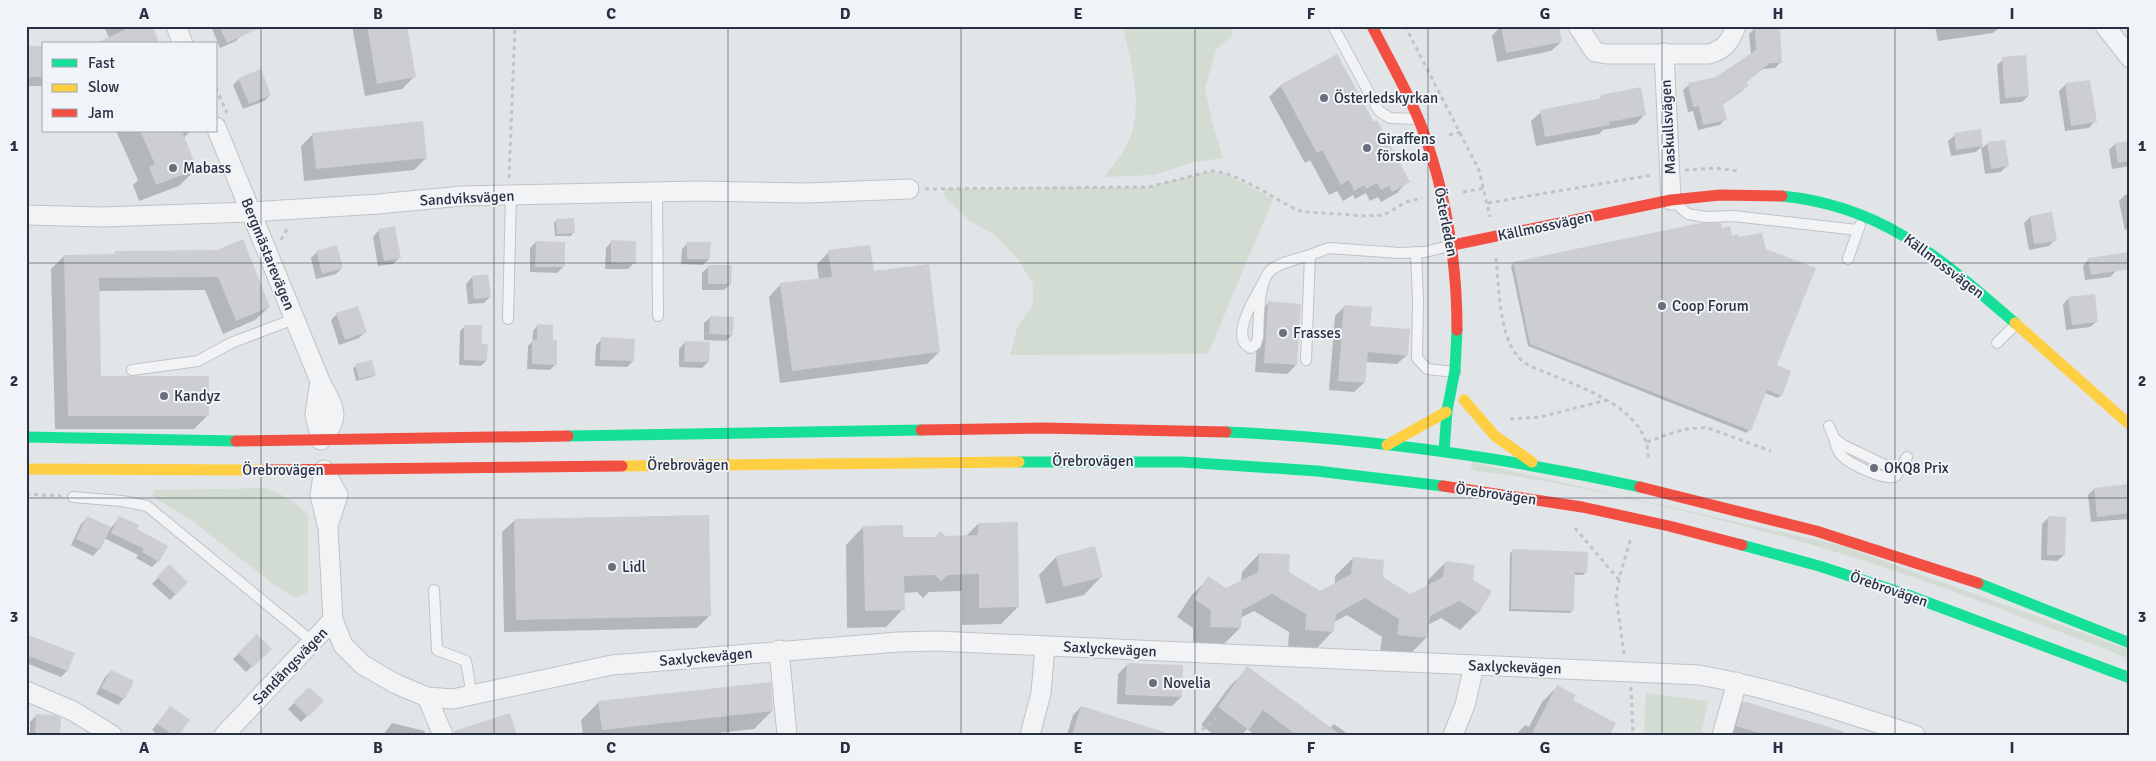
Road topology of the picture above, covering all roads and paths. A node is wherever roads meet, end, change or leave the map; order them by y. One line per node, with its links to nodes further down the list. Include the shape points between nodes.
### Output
1 (176, 26): 9 (street)
2 (515, 26): 21 (path)
3 (1334, 26): 14 (lane, via 1379,111 1390,118)
4 (1372, 26): 14 (main road, Österleden)
5 (1405, 26): 12 (path)
6 (1578, 26): 10 (street, via 1595,52)
7 (1736, 26): 10 (street, via 1731,41 1721,50 1709,54)
8 (2105, 26): 11 (street)
9 (182, 42)
10 (1664, 53): 23 (street, Maskullsvägen)
11 (2130, 58)
12 (1443, 98): 13 (path); 16 (path)
13 (1435, 104)
14 (1418, 119): 22 (main road, Österleden)
15 (218, 132): 25 (street, Bergmästarevägen)
16 (1461, 132): 17 (path); 18 (path)
17 (1448, 135)
18 (1484, 188): 22 (path); 24 (path)
19 (909, 189): 20 (street, Sandviksvägen, via 806,193); 22 (path, via 1149,186 1211,171 1233,177 1305,212 1384,216 1406,202)
20 (657, 192): 21 (street, Sandviksvägen); 35 (lane)
21 (511, 195): 25 (street, Sandviksvägen); 37 (lane)
22 (1443, 196): 30 (main road, Österleden)
23 (1671, 200): 26 (main road, Källmossvägen, via 1738,194 1800,198); 28 (lane, via 1688,214 1706,217 1733,216); 29 (main road, Källmossvägen)
24 (1488, 203)
25 (250, 212): 27 (street, Sandviksvägen); 36 (street, Bergmästarevägen)
26 (1865, 215): 28 (lane); 38 (main road, Källmossvägen, via 1918,242)
27 (26, 216)
28 (1857, 230): 33 (lane)
29 (1493, 237): 30 (main road, Källmossvägen); 44 (path, via 1504,326 1514,352 1530,366)
30 (1453, 245): 31 (lane); 42 (main road, Österleden)
31 (1416, 252): 32 (lane, via 1329,248); 42 (lane, via 1417,358 1428,369)
32 (1310, 255): 34 (lane, via 1277,267); 40 (lane)
33 (1848, 260)
34 (1264, 281): 34 (lane, via 1258,337 1251,348 1242,340 1243,325)
35 (658, 316)
36 (294, 319): 41 (lane, via 231,343 198,362); 52 (street, Bergmästarevägen, via 336,414 332,426)
37 (508, 320)
38 (2016, 324): 39 (lane); 48 (main road, Källmossvägen)
39 (1997, 343)
40 (1306, 360)
41 (132, 370)
42 (1455, 372): 43 (main road, Österleden); 45 (main road, Österleden)
43 (1464, 400): 46 (main road, Österleden); 59 (main road, via 1495,436)
44 (1608, 400): 47 (path, via 1540,417); 53 (path, via 1630,418)
45 (1446, 412): 54 (main road); 56 (main road, Österleden)
46 (1463, 419)
47 (1507, 419)
48 (2130, 425)
49 (1829, 426): 57 (lane, via 1837,449 1848,462 1887,479 1896,476)
50 (26, 437): 52 (main road, Örebrovägen)
51 (1456, 437): 56 (main road)
52 (321, 440): 54 (main road, Örebrovägen, via 1043,428 1253,433); 61 (main road)
53 (1646, 442): 55 (path, via 1698,427); 58 (path)
54 (1387, 445): 56 (main road, Örebrovägen)
55 (1771, 451)
56 (1443, 456): 59 (main road, Örebrovägen)
57 (1907, 457)
58 (1648, 460)
59 (1537, 466): 70 (main road, Örebrovägen, via 1680,495 1811,530 1981,584)
60 (26, 469): 61 (main road, Örebrovägen)
61 (324, 470): 68 (street, Sandängsvägen, via 338,495 328,528); 75 (main road, Örebrovägen, via 1183,462 1442,482 1669,526 1819,566 1905,594)
62 (26, 494): 63 (path)
63 (73, 497): 69 (lane, via 128,501 147,506)
64 (1569, 522): 66 (path)
65 (1632, 535): 66 (path)
66 (1619, 580): 74 (path, via 1617,617)
67 (434, 590): 78 (lane, via 437,650 466,661)
68 (334, 620): 69 (street, Sandängsvägen); 79 (street, Saxlyckevägen, via 343,645 363,665)
69 (313, 642): 82 (street, Sandängsvägen)
70 (2130, 643)
71 (1045, 646): 72 (street, Saxlyckevägen, via 898,642); 73 (street, Saxlyckevägen); 85 (street, via 1041,693)
72 (779, 650): 78 (street, Saxlyckevägen, via 612,665); 84 (street)
73 (1474, 666): 74 (street, Saxlyckevägen); 87 (street, via 1465,705)
74 (1628, 671): 76 (street, Saxlyckevägen, via 1699,675); 88 (path)
75 (2130, 678)
76 (1737, 682): 89 (street); 90 (street, Saxlyckevägen)
77 (26, 690): 81 (street)
78 (472, 696): 79 (street, Saxlyckevägen, via 452,699)
79 (427, 697): 83 (street)
80 (1216, 718): 86 (path)
81 (112, 735)
82 (224, 735)
83 (444, 735)
84 (788, 735)
85 (1030, 735)
86 (1196, 735)
87 (1453, 735)
88 (1633, 735)
89 (1722, 735)
90 (1916, 735)

